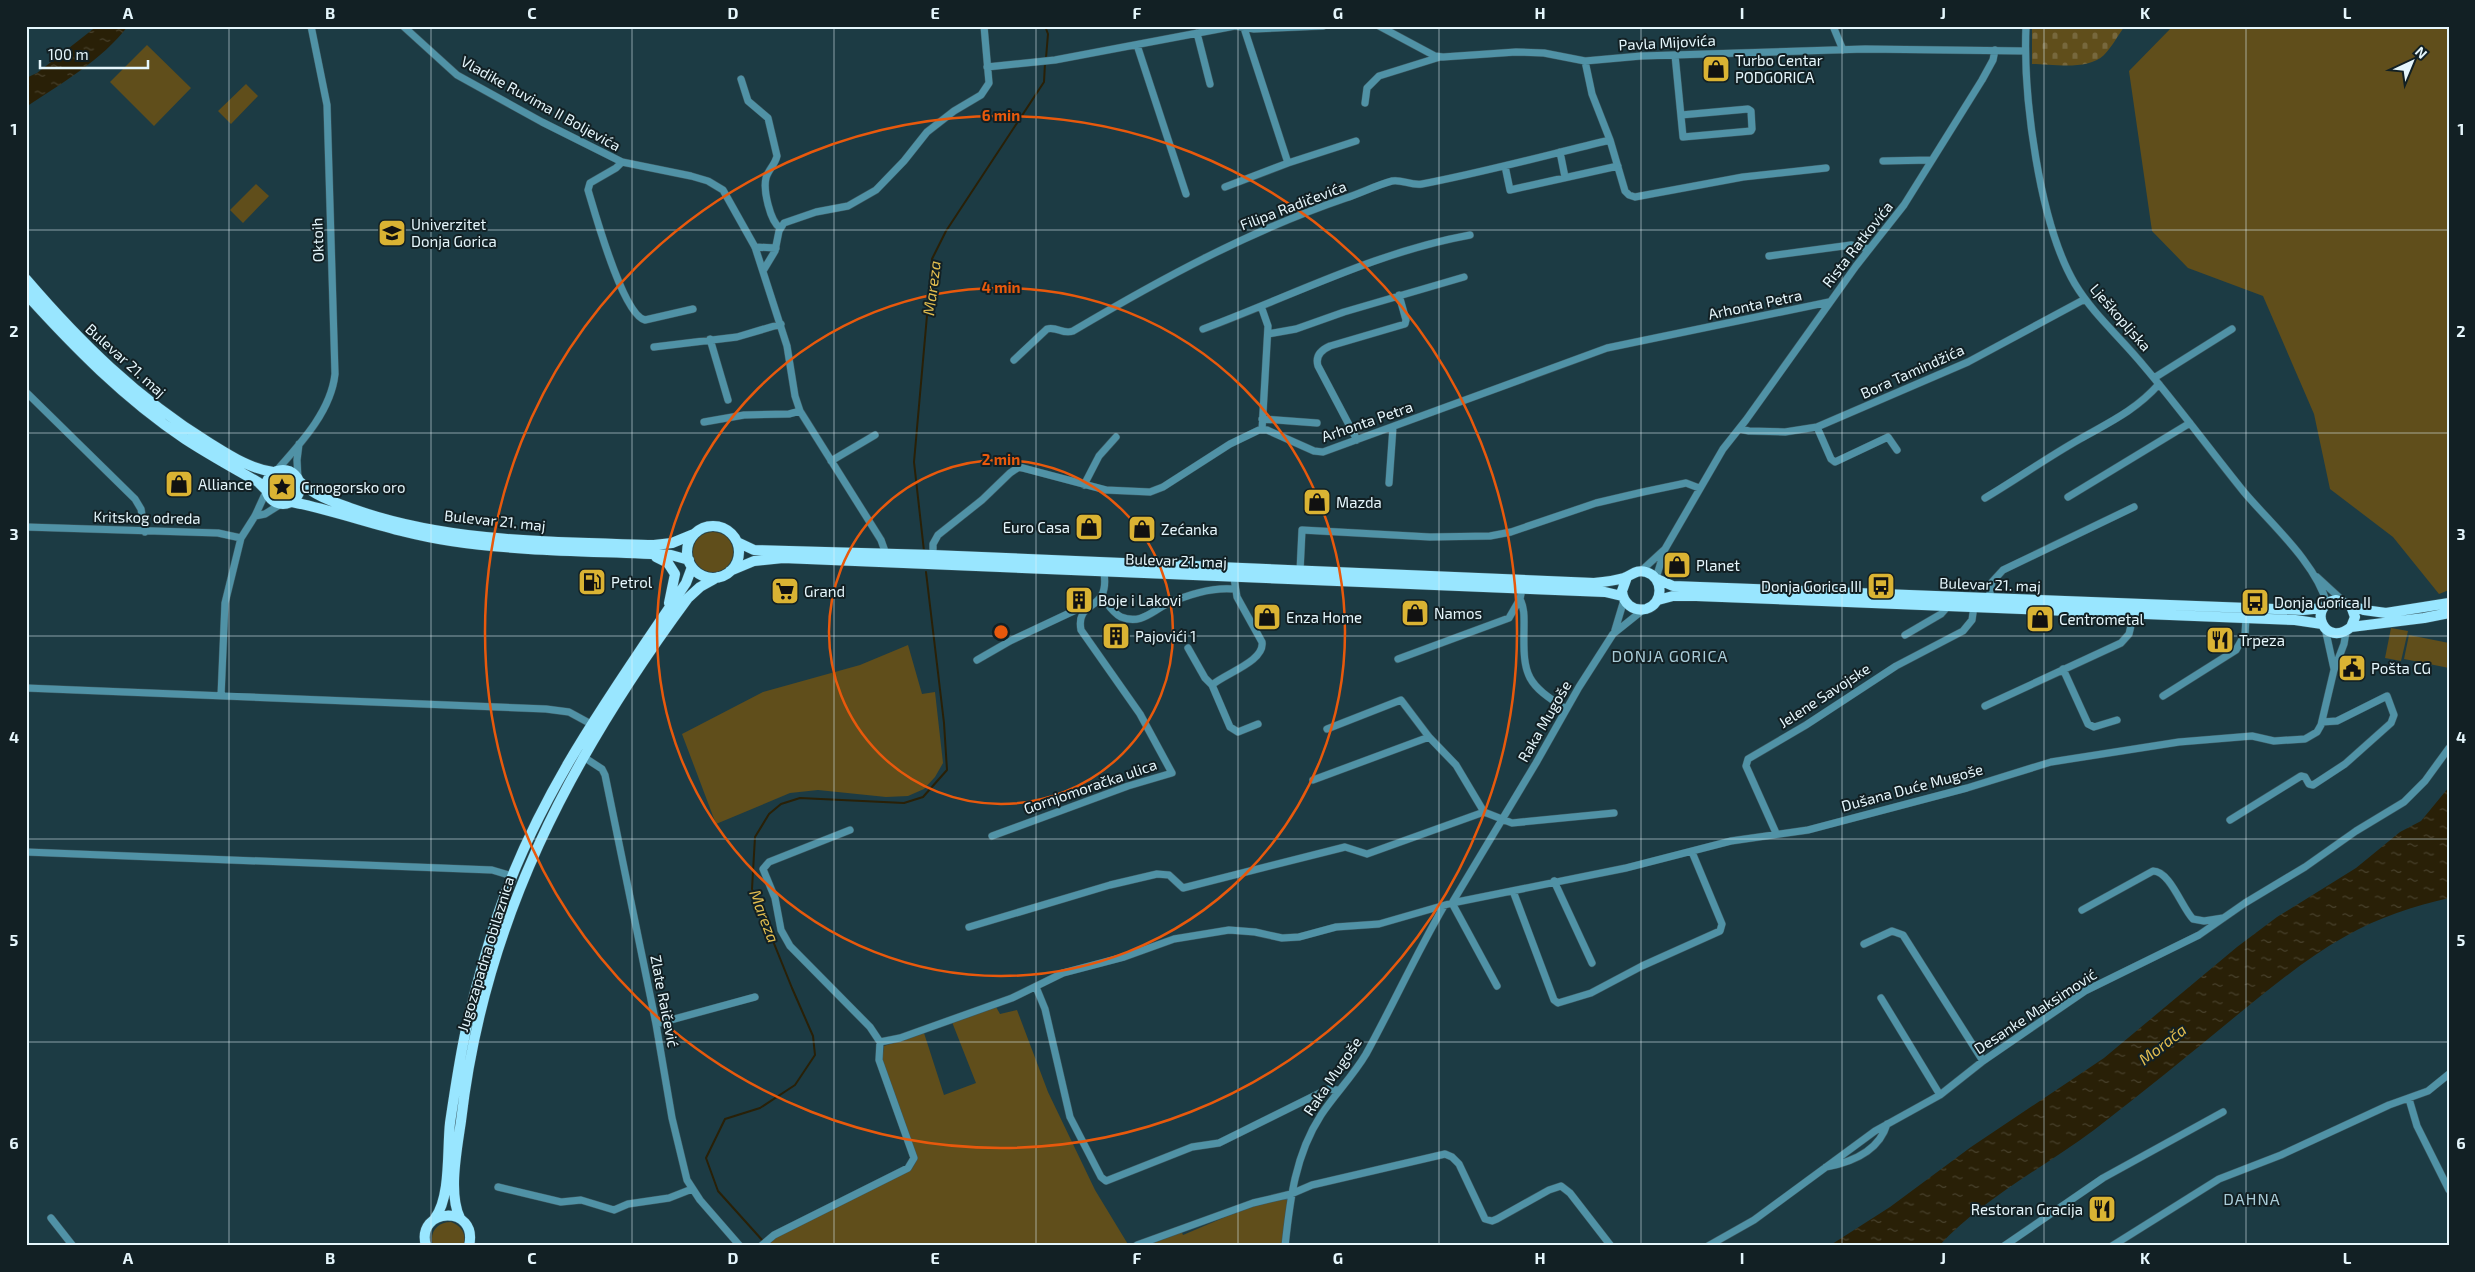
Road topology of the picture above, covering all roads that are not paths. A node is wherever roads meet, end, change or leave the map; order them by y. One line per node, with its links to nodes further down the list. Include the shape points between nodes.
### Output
1 (311, 26): 72 (street, Oktoih, via 327,105 335,368 328,401)
2 (403, 26): 27 (street, Vladike Ruvima II Boljevića, via 457,74)
3 (984, 26): 17 (street)
4 (1323, 26): 8 (street)
5 (1379, 26): 15 (street)
6 (1833, 26): 11 (street)
7 (2026, 26): 13 (street, Lješkopljska)
8 (1244, 28): 9 (street, via 1235,26); 28 (street)
9 (1197, 33): 10 (street); 19 (street)
10 (1137, 45): 17 (street, via 1055,60); 34 (street)
11 (1843, 50): 12 (street, Pavla Mijovića); 14 (street, Pavla Mijovića)
12 (1995, 50): 13 (street, Pavla Mijovića); 25 (street, Rista Ratkovića, via 1982,80)
13 (2025, 51): 46 (street, Lješkopljska, via 2035,146 2049,216 2065,265)
14 (1675, 55): 16 (street, Pavla Mijovića); 21 (street)
15 (1440, 57): 16 (street, Pavla Mijovića, via 1516,52 1544,53); 20 (street, Pavla Mijovića, via 1379,76 1367,88)
16 (1585, 61): 22 (street, via 1592,94)
17 (987, 67): 35 (street, via 989,83 985,91 927,132 876,190 848,206 805,215 788,221)
18 (741, 79): 35 (street, via 748,101 766,115 770,127 777,156 766,185 770,213)
19 (1210, 84)
20 (1365, 103)
21 (1681, 116): 21 (street, via 1683,137 1752,130 1748,109)
22 (1610, 140): 24 (street, Filipa Radičevića); 30 (street)
23 (1356, 141): 28 (street)
24 (1560, 152): 29 (street, Filipa Radičevića); 32 (street)
25 (1931, 160): 26 (street); 39 (street, Rista Ratkovića, via 1904,205)
26 (1884, 161)
27 (622, 162): 37 (street, Vladike Ruvima II Boljevića, via 691,176 717,186 729,199); 49 (street, via 615,170 590,183 588,190 624,294 645,320)
28 (1288, 162): 33 (street)
29 (1505, 166): 32 (street, via 1510,190); 56 (street, Filipa Radičevića, via 1419,185 1394,181 1313,209 1224,248 1132,295 1074,331 1047,328)
30 (1618, 166): 31 (street, via 1625,191 1635,197 1743,177); 32 (street)
31 (1826, 168)
32 (1565, 177)
33 (1225, 187)
34 (1186, 194)
35 (780, 228): 38 (street)
36 (1470, 235): 48 (street, via 1393,255)
37 (755, 247): 38 (street); 41 (street, Vladike Ruvima II Boljevića)
38 (776, 248): 41 (street)
39 (1868, 249): 40 (street, via 1852,246); 47 (street, Rista Ratkovića)
40 (1769, 256)
41 (763, 271): 50 (street, Vladike Ruvima II Boljevića)
42 (1464, 277): 45 (street)
43 (26, 279): 75 (main road, Bulevar 21. maj, via 84,343 147,400 245,464)
44 (26, 294): 80 (main road, Bulevar 21. maj, via 124,392 184,438)
45 (1399, 295): 53 (street, via 1296,329); 71 (street, via 1405,324 1330,346 1317,358 1318,366)
46 (2085, 299): 57 (street, Lješkopljska); 66 (street, Bora Tamindžića, via 1968,362)
47 (1829, 302): 65 (street, Arhonta Petra, via 1607,348); 67 (street, Rista Ratkovića)
48 (1261, 306): 51 (street); 53 (street)
49 (693, 309)
50 (781, 324): 54 (street, via 737,337); 60 (street, Vladike Ruvima II Boljevića)
51 (1203, 329)
52 (2232, 329): 57 (street)
53 (1268, 334): 61 (street)
54 (710, 340): 55 (street); 59 (street)
55 (654, 347)
56 (1014, 360)
57 (2156, 381): 64 (street, Lješkopljska); 82 (street, via 2145,399 2123,416)
58 (26, 392): 88 (street, via 134,499 141,509)
59 (728, 400)
60 (800, 411): 62 (street); 74 (street, Vladike Ruvima II Boljevića)
61 (1262, 419): 63 (street); 68 (street)
62 (704, 422)
63 (1316, 423)
64 (2190, 423): 81 (street); 101 (street, Lješkopljska)
65 (1393, 427): 71 (street, Arhonta Petra); 77 (street)
66 (1817, 427): 67 (street, Bora Tamindžića, via 1785,432); 73 (street, via 1835,462 1888,437)
67 (1740, 429): 79 (street, Rista Ratkovića, via 1723,449)
68 (1262, 430): 71 (street, Arhonta Petra, via 1319,452); 78 (street, via 1230,444 1156,490 1117,492)
69 (876, 435): 74 (street)
70 (1116, 437): 78 (street, via 1099,456)
71 (1357, 440)
72 (299, 443): 75 (street, Oktoih); 76 (street)
73 (1897, 450)
74 (831, 460): 94 (street, Vladike Ruvima II Boljevića, via 881,540)
75 (275, 471): 76 (main road, via 291,472); 80 (main road, via 267,479)
76 (299, 481): 83 (main road, via 299,493); 89 (main road, Bulevar 21. maj, via 315,494 364,513 462,533 654,545 672,543)
77 (1389, 483)
78 (1084, 485): 95 (street, via 1024,467 1015,469 938,535 933,544)
79 (1699, 488): 92 (street, Rista Ratkovića); 97 (street, via 1686,483 1643,492 1490,536 1430,538 1302,530)
80 (266, 490): 84 (main road, via 271,500); 86 (street)
81 (2068, 497)
82 (1985, 498)
83 (292, 502): 84 (main road); 93 (main road, Bulevar 21. maj, via 388,529 452,542)
84 (281, 504): 86 (street)
85 (2134, 506): 110 (street, via 2003,570 1992,582)
86 (255, 516): 90 (street)
87 (26, 528): 88 (street, Kritskog odreda)
88 (145, 532): 90 (street, Kritskog odreda, via 223,533)
89 (694, 534): 91 (main road, via 705,527 719,527 732,534); 96 (main road, via 688,546)
90 (241, 538): 134 (street, via 225,603)
91 (737, 542): 94 (main road, Bulevar 21. maj, via 754,550); 99 (main road, via 738,558)
92 (1665, 549): 98 (street, Rista Ratkovića); 105 (street, Rista Ratkovića)
93 (650, 554): 96 (main road, Bulevar 21. maj, via 678,556); 117 (main road, via 668,563 676,574)
94 (886, 554): 95 (main road, Bulevar 21. maj)
95 (933, 555): 97 (main road, Bulevar 21. maj)
96 (690, 563): 102 (main road, via 704,576); 117 (main road, Jugozapadna obilaznica, via 686,583)
97 (1300, 571): 103 (main road, Bulevar 21. maj, via 1594,583)
98 (1641, 571): 103 (main road, Bulevar 21. maj); 105 (main road, Bulevar 21. maj)
99 (730, 572): 100 (main road, Bulevar 21. maj, via 754,561 784,558); 102 (main road)
100 (1104, 573): 104 (main road, Bulevar 21. maj); 108 (street)
101 (2313, 573): 112 (street, Lješkopljska); 116 (street, Lješkopljska)
102 (718, 577): 145 (main road, Jugozapadna obilaznica, via 688,598)
103 (1627, 577): 109 (main road, via 1622,586)
104 (1234, 578): 106 (street); 107 (main road, Bulevar 21. maj)
105 (1656, 579): 110 (main road, Bulevar 21. maj, via 1673,586); 111 (main road, via 1660,589)
106 (1234, 589): 108 (street, via 1210,590 1165,605 1147,617 1136,618 1117,615); 132 (street, via 1263,647 1258,657)
107 (1521, 594): 109 (main road, Bulevar 21. maj, via 1606,592); 128 (street, via 1507,618); 137 (street, via 1528,676 1536,688)
108 (1102, 597): 118 (street)
109 (1623, 598): 119 (main road, Bulevar 21. maj, via 1630,606); 124 (street, Raka Mugoše)
110 (1989, 598): 116 (main road, Bulevar 21. maj, via 2282,610)
111 (1658, 600): 114 (main road, Bulevar 21. maj, via 1696,596); 119 (main road, Bulevar 21. maj)
112 (2346, 603): 113 (main road, Bulevar 21. maj, via 2386,613); 116 (main road, Bulevar 21. maj); 125 (main road, via 2355,617)
113 (2449, 603)
114 (1948, 606): 115 (main road, Bulevar 21. maj); 126 (street, via 1941,614)
115 (1974, 606): 120 (main road, Bulevar 21. maj); 152 (street, Jelene Savojske, via 1972,620 1963,631 1896,666 1806,725 1748,758 1746,766)
116 (2325, 606): 123 (main road, via 2321,613)
117 (669, 607): 140 (main road, Jugozapadna obilaznica)
118 (1086, 610): 129 (street, via 1080,609 1027,633); 153 (street, Gornjomoračka ulica, via 1080,622 1084,636 1140,714 1172,772)
119 (1643, 610): 124 (street, Raka Mugoše)
120 (2134, 613): 122 (main road, Bulevar 21. maj); 130 (street, via 2129,634 2120,643)
121 (2449, 613): 125 (main road, Bulevar 21. maj)
122 (2246, 618): 123 (main road, Bulevar 21. maj); 135 (street, via 2242,644 2236,650)
123 (2324, 626): 125 (main road, Bulevar 21. maj, via 2335,634); 131 (street)
124 (1615, 630): 137 (street, Raka Mugoše)
125 (2348, 630): 131 (street)
126 (1904, 635)
127 (1188, 648): 132 (street)
128 (1398, 659)
129 (978, 660)
130 (2063, 669): 136 (street); 138 (street, via 2088,724 2094,727)
131 (2334, 670): 139 (street)
132 (1212, 684): 141 (street, via 1230,728 1238,732)
133 (26, 688): 134 (street)
134 (221, 696): 140 (street, via 546,709 569,712)
135 (2163, 696)
136 (1985, 706)
137 (1566, 709): 149 (street, Raka Mugoše)
138 (2116, 720)
139 (2322, 722): 150 (street, via 2337,721 2387,696 2394,715 2391,723 2345,764 2313,784 2301,776); 152 (street, Dušana Duće Mugoše, via 2317,732 2304,739 2274,741 2252,736 2179,742 2051,762 1808,830)
140 (591, 724): 156 (main road, Jugozapadna obilaznica, via 552,791)
141 (1258, 724)
142 (1326, 729): 143 (street, via 1401,700)
143 (1429, 737): 146 (street); 147 (street, via 1456,765)
144 (2449, 748): 162 (street, Desanke Maksimović, via 2425,782 2404,802)
145 (582, 756): 170 (street, Zlate Raičević, via 606,775); 186 (main road, Jugozapadna obilaznica, via 524,875 486,994 470,1056 460,1121 454,1198)
146 (1313, 780)
147 (1484, 812): 149 (street); 163 (street, via 1367,854 1345,847 1183,888 1169,875 1157,874)
148 (1614, 813): 149 (street, via 1512,823)
149 (1502, 820): 159 (street, Raka Mugoše)
150 (2230, 820)
151 (850, 830): 171 (street, via 769,862 762,869 790,946 870,1027)
152 (1776, 833): 155 (street, Dušana Duće Mugoše)
153 (992, 836)
154 (26, 852): 156 (street, via 492,870)
155 (1692, 852): 157 (street, Dušana Duće Mugoše); 158 (street, via 1722,924 1720,931 1590,993 1558,1003 1554,1000)
156 (512, 876): 185 (main road, Jugozapadna obilaznica, via 483,963 463,1044 450,1124 444,1190)
157 (1554, 881): 158 (street, Dušana Duće Mugoše); 165 (street)
158 (1513, 891): 159 (street, Dušana Duće Mugoše)
159 (1452, 903): 160 (street, Dušana Duće Mugoše); 166 (street)
160 (1444, 906): 167 (street, Dušana Duće Mugoše, via 1379,924 1336,927 1299,937 1282,938 1229,930 1174,939 1124,957 1063,973); 174 (street, Raka Mugoše, via 1361,1063)
161 (2082, 910): 162 (street, via 2157,871 2166,876 2193,919)
162 (2224, 918): 172 (street, Desanke Maksimović, via 2183,943 2085,991)
163 (969, 928)
164 (1864, 944): 172 (street, via 1892,931 1903,935)
165 (1592, 963)
166 (1497, 986)
167 (1036, 987): 171 (street, Dušana Duće Mugoše, via 900,1038); 174 (street, via 1045,1009 1070,1117 1106,1181 1192,1147 1219,1143 1328,1089)
168 (755, 997): 170 (street)
169 (1882, 998): 175 (street)
170 (656, 1024): 181 (street, Zlate Raičević, via 672,1118)
171 (880, 1042): 191 (street, via 879,1060 914,1154 913,1163 768,1239)
172 (1983, 1061): 175 (street, Desanke Maksimović)
173 (2449, 1074): 176 (street, via 2428,1091)
174 (1338, 1090): 183 (street, Raka Mugoše, via 1309,1137)
175 (1940, 1095): 178 (street, Desanke Maksimović)
176 (2409, 1098): 182 (street, via 2417,1126); 197 (street, via 2219,1179)
177 (2223, 1112): 196 (street, via 2103,1178)
178 (1887, 1124): 179 (street, Desanke Maksimović); 179 (street, via 1878,1143 1869,1152)
179 (1823, 1168): 195 (street, Desanke Maksimović, via 1793,1194)
180 (498, 1187): 181 (street, via 561,1202 581,1200 614,1210 628,1204 669,1198)
181 (692, 1189): 190 (street, Zlate Raičević)
182 (2449, 1190)
183 (1291, 1194): 192 (street, via 1253,1203); 193 (street, Raka Mugoše); 194 (street, via 1312,1185 1449,1155 1459,1164 1485,1219 1497,1220 1561,1186)
184 (51, 1218): 187 (street)
185 (435, 1218): 186 (main road, via 448,1215); 188 (main road, Jugozapadna obilaznica, via 426,1230)
186 (460, 1218): 189 (main road, Jugozapadna obilaznica, via 470,1232)
187 (73, 1246)
188 (426, 1246)
189 (469, 1246)
190 (740, 1246)
191 (762, 1246)
192 (1137, 1246)
193 (1285, 1246)
194 (1611, 1246)
195 (1708, 1246)
196 (2004, 1246)
197 (2112, 1246)

